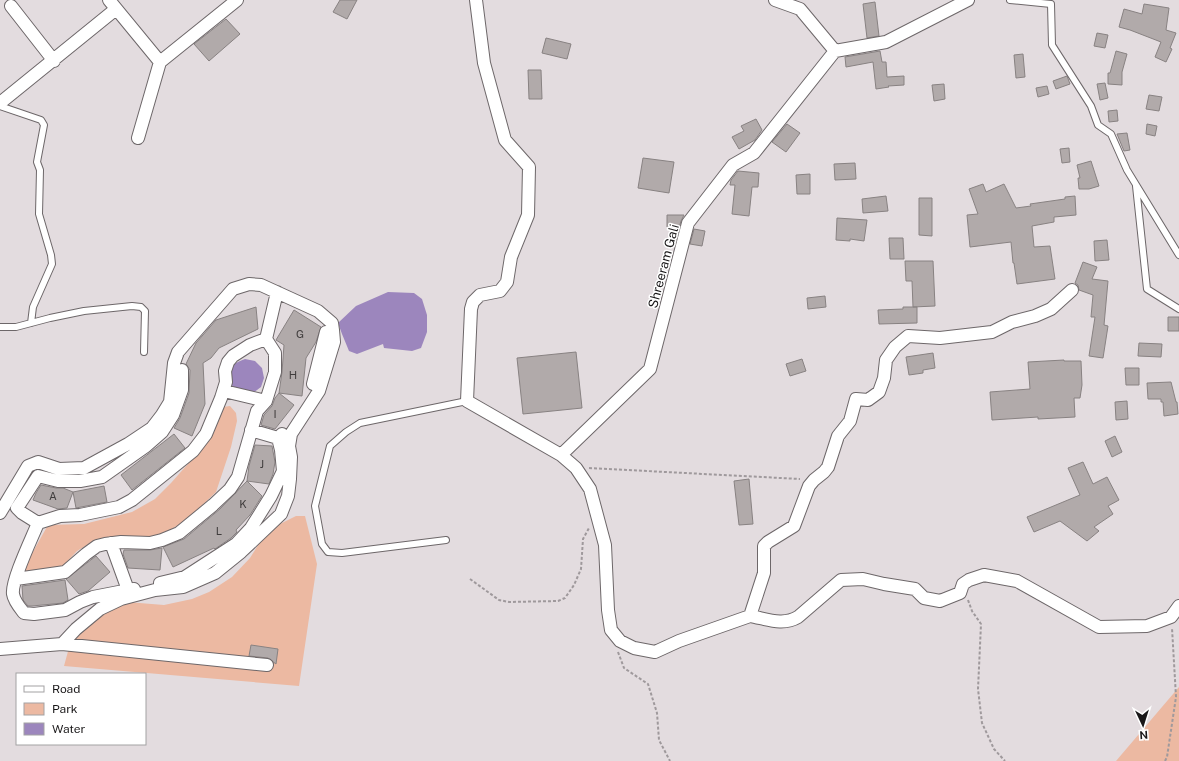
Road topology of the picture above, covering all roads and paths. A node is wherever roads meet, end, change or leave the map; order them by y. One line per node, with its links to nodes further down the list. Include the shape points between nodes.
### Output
1 (237, 0): 10 (street)
2 (476, 0): 27 (street, via 484,63 505,140 529,167 528,215 511,257 507,282 500,291 480,296 472,302)
3 (775, 0): 8 (street, via 800,9)
4 (968, 0): 8 (street, via 886,42)
5 (1010, 0): 14 (lane, via 1051,4 1052,45 1091,106 1098,125 1111,134)
6 (113, 4): 9 (street); 10 (street)
7 (11, 6): 9 (street)
8 (835, 51): 30 (street, Shreeram Gali, via 754,153 732,165 688,223 650,369)
9 (54, 60): 11 (street)
10 (160, 62): 13 (street)
11 (0, 103)
12 (0, 106): 19 (lane, via 41,120 44,125 37,162 40,170 39,214 52,264 33,307)
13 (138, 138)
14 (1136, 185): 15 (lane); 18 (lane, via 1147,289)
15 (1179, 255)
16 (1072, 290): 32 (street, via 1051,309 1012,322 992,332 940,338 908,336 895,347 886,360 879,392 868,400 856,399 850,421 838,436 828,467)
17 (277, 292): 22 (street); 33 (street, via 261,285 249,284 233,290 178,352 174,363 170,402 152,428 84,468 59,469 38,462 28,466); 46 (street, via 318,311 332,323 334,330 334,342 319,391 291,434 288,446 291,457 288,496 281,514 215,573 183,587 155,590 121,599 100,609)
18 (1179, 309)
19 (31, 323): 20 (lane, via 16,327); 23 (lane, via 84,311 141,306 145,312)
20 (0, 327)
21 (326, 332): 29 (street, via 310,393 292,422)
22 (266, 339): 25 (street, via 250,345 228,362); 26 (street, via 275,353 275,372)
23 (144, 352)
24 (182, 370): 35 (street, via 182,390 173,415 166,428 146,446 102,477 58,481 38,476 17,508)
25 (224, 391): 26 (street); 35 (street, via 206,434 193,451 132,500 119,507 80,515 60,516)
26 (266, 401): 28 (street, via 257,411)
27 (467, 401): 30 (street); 36 (lane, via 360,423 346,432 330,446 315,506 322,544 328,552 342,553)
28 (251, 430): 29 (street); 37 (street, via 238,477 214,505 179,533 162,540 150,543)
29 (278, 438): 41 (street, via 283,471 251,528 236,544 184,577)
30 (561, 455): 31 (street)
31 (576, 468): 32 (path); 34 (street, via 590,490)
32 (814, 480): 43 (street, via 809,486 794,526 764,546 764,573)
33 (0, 513)
34 (597, 514): 39 (path, via 583,539 581,569 565,598 558,601 509,602 500,600); 45 (street, via 605,545 611,630)
35 (38, 523): 38 (street)
36 (446, 540)
37 (111, 543): 38 (street, via 97,546 65,572); 41 (street)
38 (16, 579): 41 (street, via 13,594 18,605 24,613 34,614 65,610 93,597)
39 (470, 580)
40 (963, 584): 43 (street, via 960,593 940,601 924,598 915,589 863,579 841,580 791,621); 44 (street, via 984,575 1017,581 1099,627 1146,626); 50 (path, via 972,611 981,624 978,689 982,723 994,749)
41 (128, 590)
42 (1179, 606): 44 (street)
43 (750, 616): 45 (street, via 679,641 656,652 634,648)
44 (1171, 617): 51 (path, via 1176,696)
45 (620, 641): 49 (path, via 618,654 624,668 648,684 658,713 659,740)
46 (62, 644): 47 (street); 48 (street)
47 (0, 649)
48 (267, 665)
49 (670, 761)
50 (1005, 761)
51 (1165, 761)

